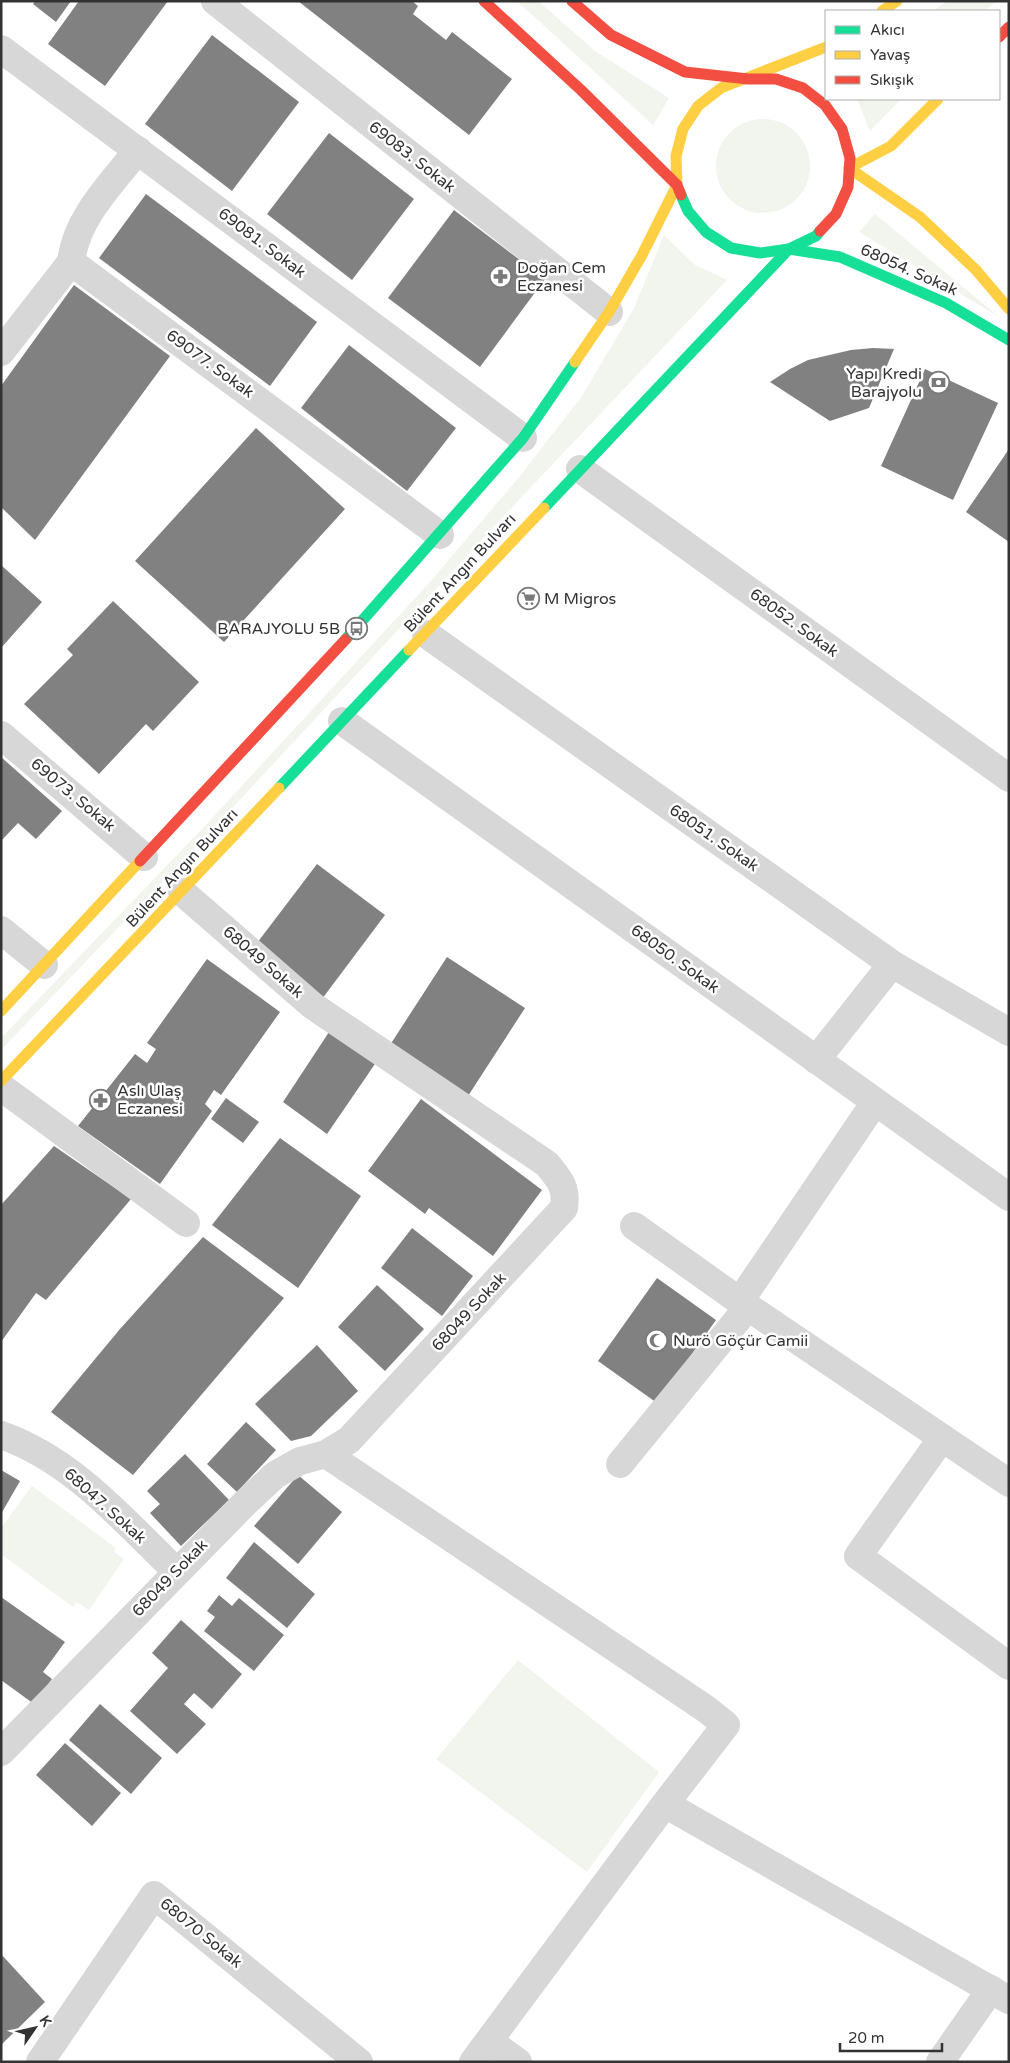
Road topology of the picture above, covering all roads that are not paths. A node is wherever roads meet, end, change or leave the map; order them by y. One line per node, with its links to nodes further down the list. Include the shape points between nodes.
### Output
1 (215, 1): 18 (street, 69083. Sokak)
2 (484, 1): 14 (main road, via 581,90)
3 (572, 1): 10 (main road, via 610,35 685,72)
4 (897, 1): 5 (main road)
5 (884, 10)
6 (1009, 27): 7 (main road)
7 (1000, 36)
8 (825, 47): 10 (main road)
9 (1, 48): 12 (street, 69081. Sokak)
10 (748, 79): 13 (main road, via 776,79 803,88 825,105 842,129 850,158); 14 (main road, via 721,88 698,106 683,129 676,156)
11 (937, 100): 13 (main road, via 891,146)
12 (138, 150): 16 (street, via 83,222); 21 (street, 69081. Sokak)
13 (849, 168): 15 (main road, Bülent Angın Bulvarı, via 848,187 836,214 816,236); 17 (main road, 68054. Sokak, via 920,217 976,270)
14 (677, 185): 15 (main road, via 688,211 706,232 731,248 760,253); 18 (main road)
15 (790, 249): 20 (main road, 68054. Sokak, via 840,257 946,303); 22 (main road, Bülent Angın Bulvarı)
16 (71, 262): 19 (street); 23 (street, 69077. Sokak)
17 (1009, 309)
18 (609, 312): 21 (main road)
19 (6, 336)
20 (1009, 340)
21 (523, 438): 23 (main road)
22 (580, 469): 24 (main road, Bülent Angın Bulvarı); 27 (street, 68052. Sokak)
23 (440, 535): 28 (main road)
24 (426, 634): 25 (main road, Bülent Angın Bulvarı); 31 (street, 68051. Sokak)
25 (342, 721): 29 (main road, Bülent Angın Bulvarı); 35 (street, 68050. Sokak)
26 (1, 734): 28 (street, 69073. Sokak)
27 (1009, 778)
28 (144, 857): 32 (main road)
29 (182, 892): 36 (main road, Bülent Angın Bulvarı); 45 (street, 68049 Sokak, via 313,1006 547,1164 562,1182 566,1195 564,1208 383,1404 349,1440)
30 (1, 930): 32 (street)
31 (892, 964): 34 (street, 68051. Sokak); 35 (street)
32 (44, 965): 33 (main road)
33 (1, 1011)
34 (1009, 1032)
35 (816, 1060): 38 (street, 68050. Sokak)
36 (1, 1080)
37 (1, 1087): 40 (street)
38 (875, 1102): 39 (street, 68050. Sokak); 42 (street)
39 (1009, 1197)
40 (186, 1223)
41 (634, 1226): 42 (street)
42 (744, 1304): 44 (street); 46 (street)
43 (1, 1435): 48 (street, 68047. Sokak, via 33,1449 80,1480)
44 (942, 1438): 47 (street); 49 (street, via 858,1556)
45 (326, 1454): 48 (street, 68049 Sokak, via 300,1461 275,1475); 51 (street, via 726,1725)
46 (620, 1464)
47 (1009, 1483)
48 (177, 1572): 50 (street, 68049 Sokak)
49 (1009, 1666)
50 (1, 1752)
51 (665, 1804): 52 (street); 53 (street)
52 (1000, 1995): 57 (street)
53 (481, 2051): 56 (street)
54 (40, 2062): 55 (street, 68070 Sokak, via 154,1895)
55 (359, 2062)
56 (518, 2062)
57 (940, 2062)

